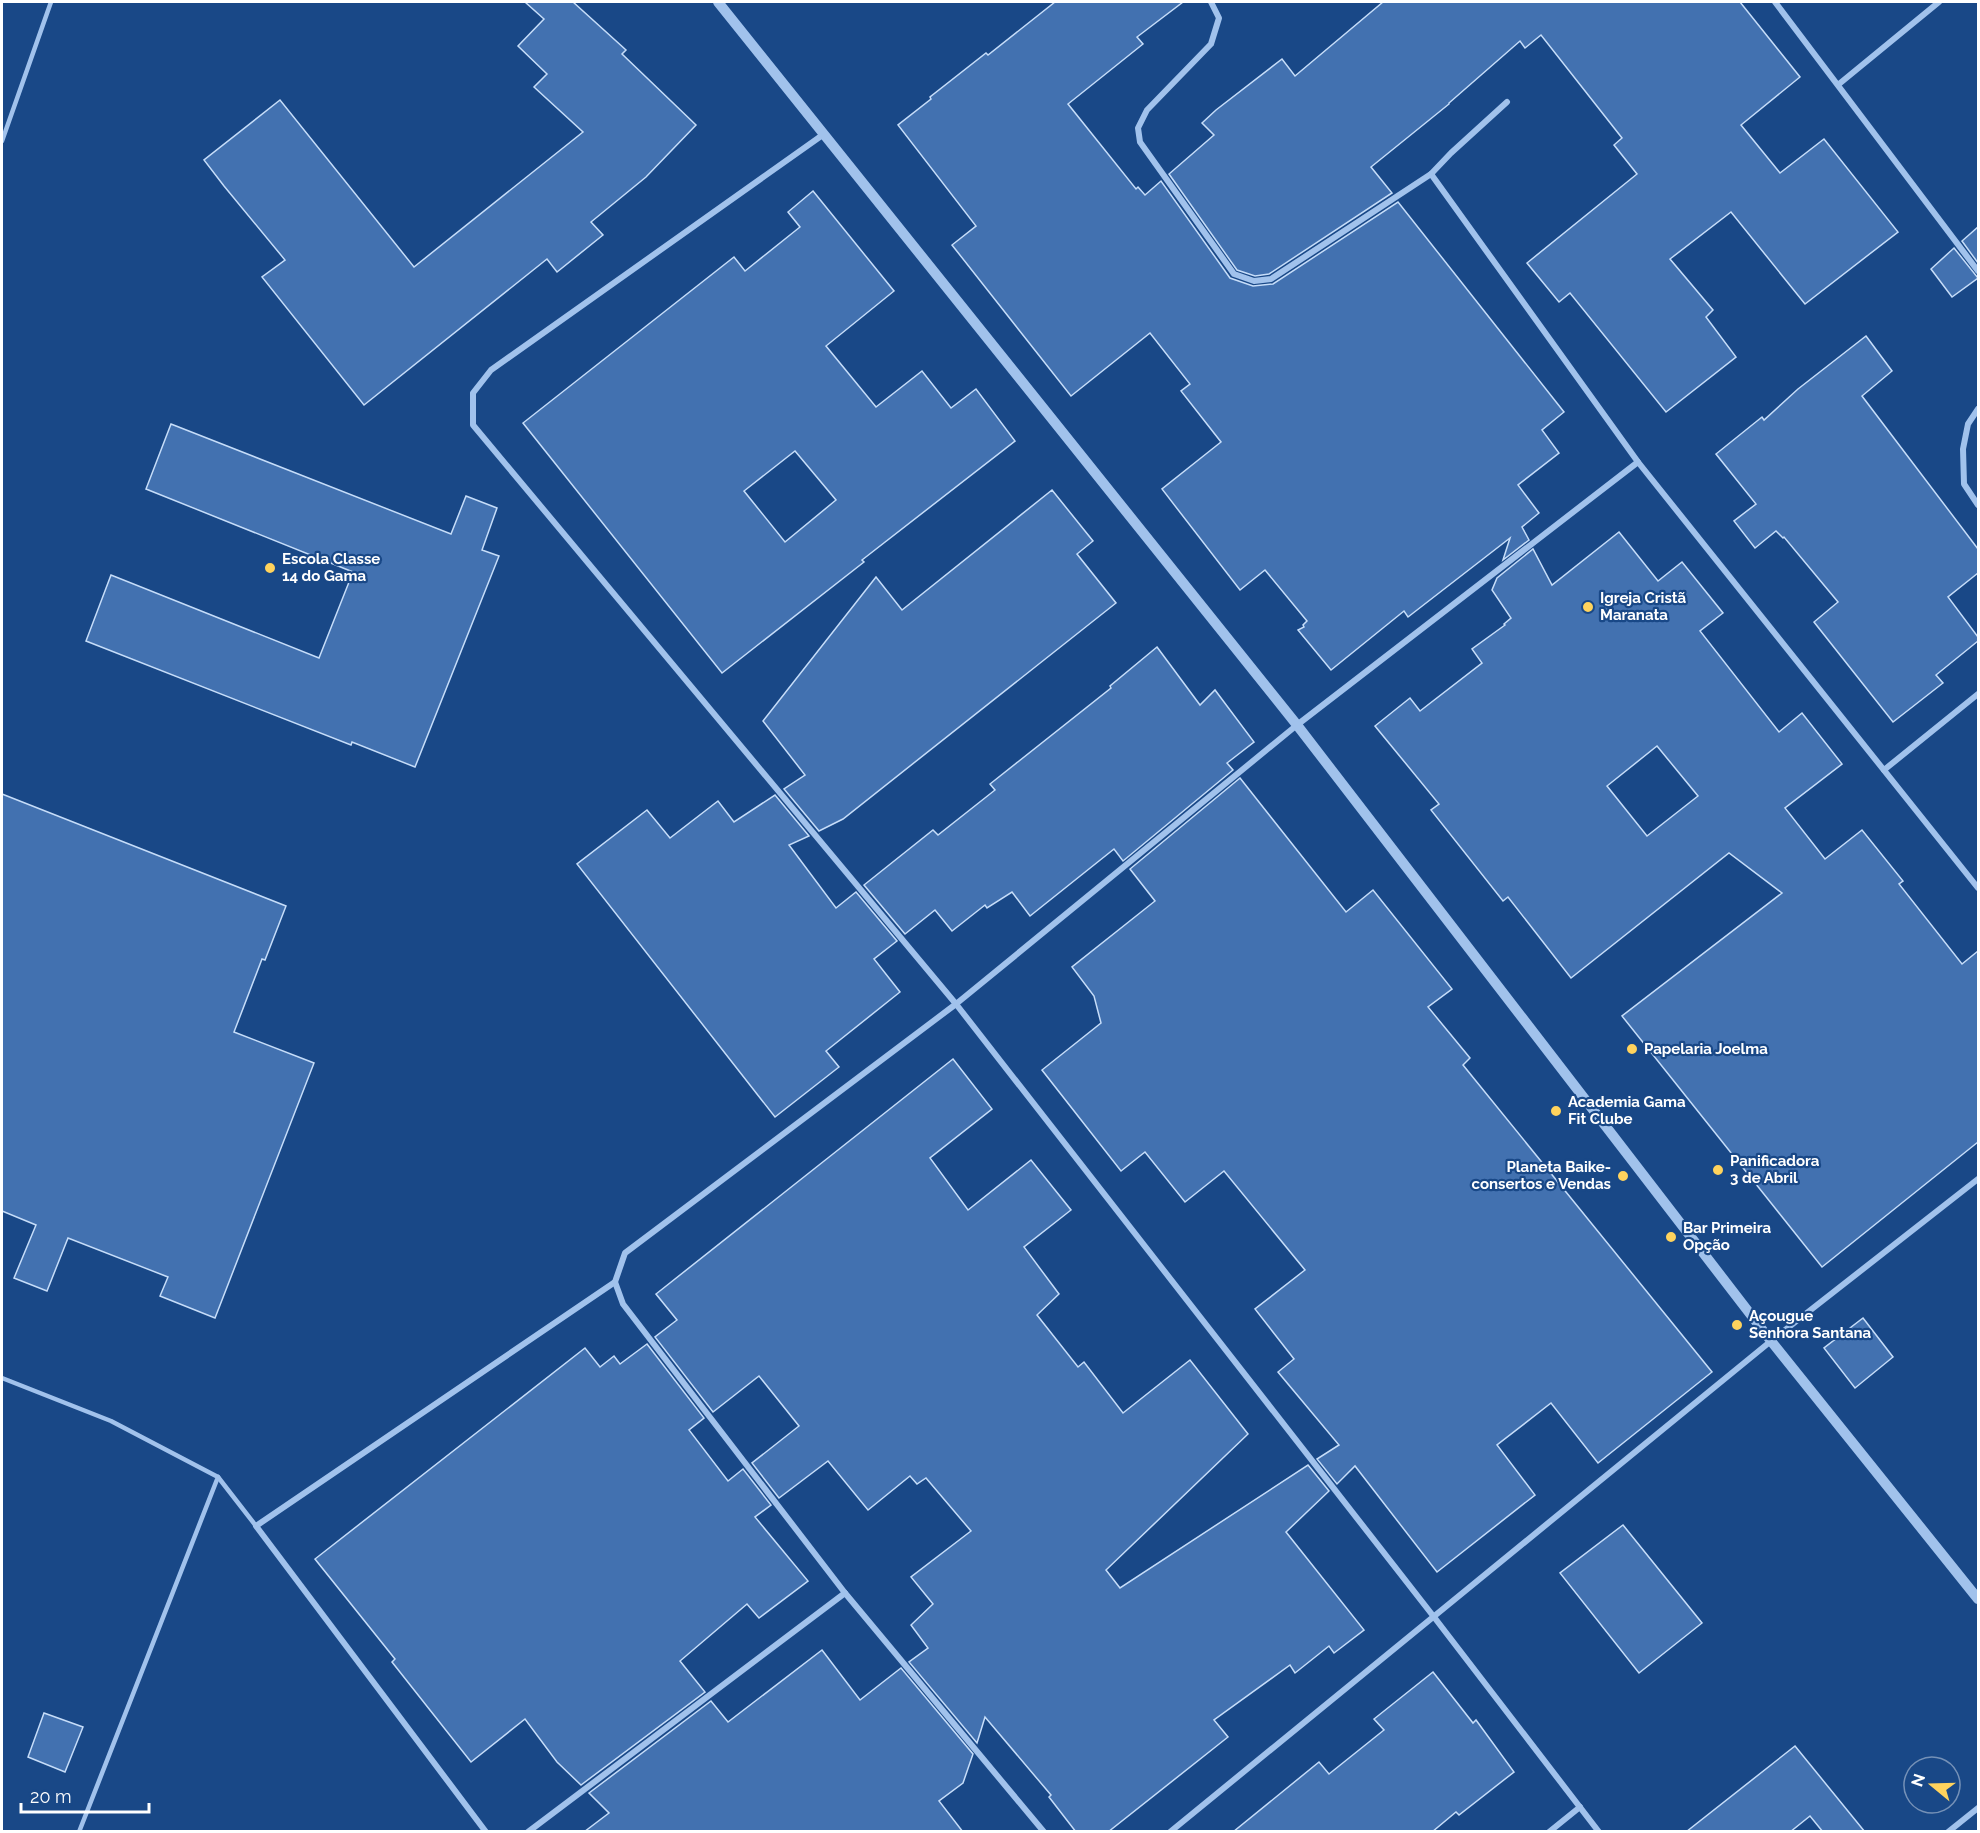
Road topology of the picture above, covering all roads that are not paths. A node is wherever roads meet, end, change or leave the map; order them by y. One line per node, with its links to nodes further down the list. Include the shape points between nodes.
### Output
1 (51, 2): 9 (lane)
2 (718, 2): 8 (street)
3 (1211, 2): 10 (street, via 1219,18 1211,44 1147,110 1138,128 1140,142 1234,274 1254,281 1270,279)
4 (1775, 2): 6 (street)
5 (1939, 2): 6 (street)
6 (1839, 84): 11 (street)
7 (1506, 102): 10 (street)
8 (824, 134): 16 (street); 19 (street, via 491,370 473,393 473,425)
9 (2, 141)
10 (1431, 174): 13 (street)
11 (1978, 270)
12 (1978, 410): 14 (street, via 1968,424 1963,449 1964,484)
13 (1638, 462): 16 (street); 17 (street)
14 (1978, 505)
15 (1978, 694): 17 (street)
16 (1297, 725): 19 (street); 22 (street)
17 (1884, 770): 18 (street)
18 (1978, 888)
19 (956, 1004): 21 (street, via 625,1253); 28 (street)
20 (1978, 1179): 22 (street)
21 (615, 1282): 25 (street); 26 (street, via 623,1304)
22 (1771, 1341): 27 (street); 28 (street)
23 (2, 1378): 24 (lane, via 111,1421)
24 (218, 1477): 25 (lane); 31 (lane)
25 (256, 1527): 32 (street)
26 (845, 1593): 33 (street); 34 (street)
27 (1978, 1599)
28 (1434, 1617): 29 (street); 35 (street)
29 (1580, 1807): 36 (street); 37 (street)
30 (1978, 1808): 38 (street)
31 (79, 1832)
32 (486, 1832)
33 (528, 1832)
34 (1044, 1832)
35 (1170, 1832)
36 (1549, 1832)
37 (1599, 1832)
38 (1948, 1832)

